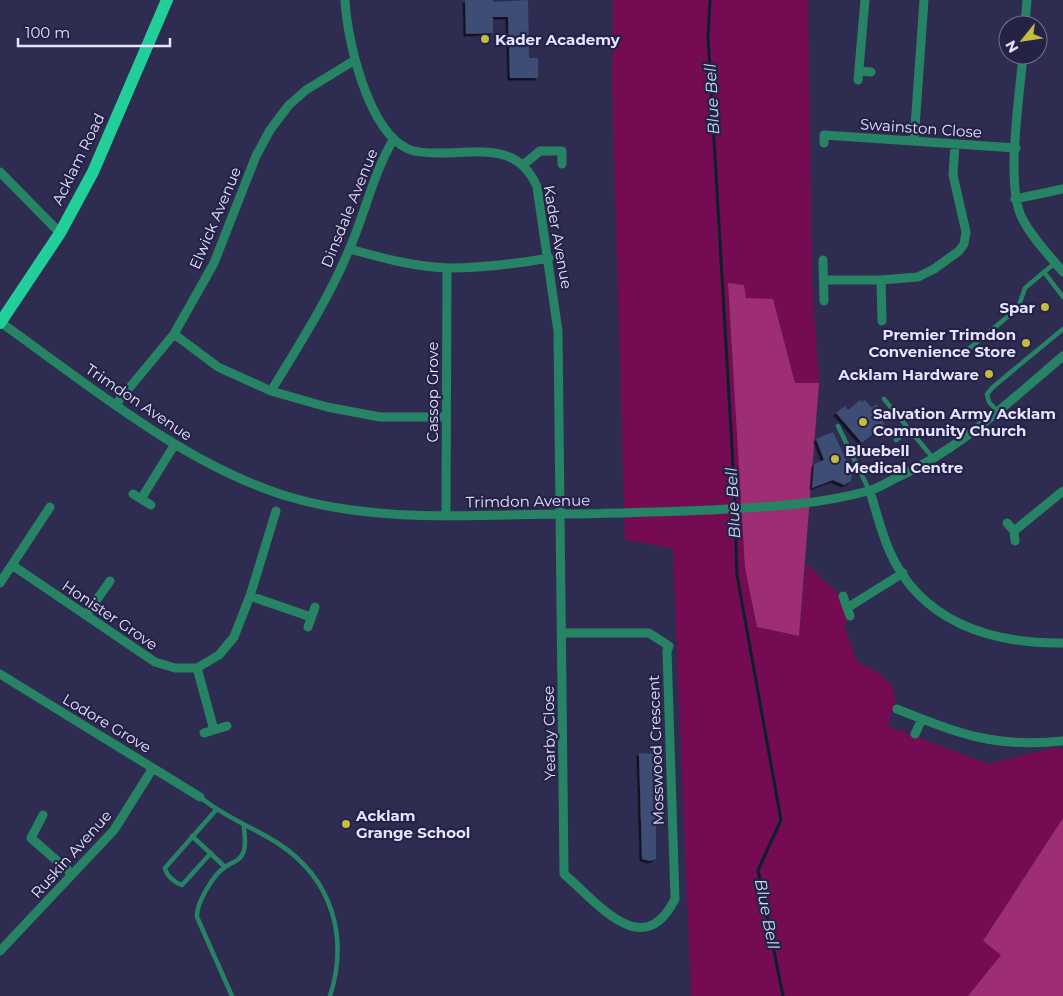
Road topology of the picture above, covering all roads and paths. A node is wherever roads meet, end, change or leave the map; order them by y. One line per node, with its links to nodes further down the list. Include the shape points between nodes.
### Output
1 (167, 0): 20 (main road, Acklam Road, via 93,172)
2 (345, 0): 7 (street, Kader Avenue)
3 (865, 0): 9 (street, via 858,76)
4 (924, 0): 12 (street)
5 (1027, 0): 6 (street)
6 (1026, 15)
7 (355, 60): 11 (street, Kader Avenue, via 378,122); 35 (street, Elwick Avenue, via 306,90 289,105 270,130 256,156 214,263)
8 (1021, 65): 14 (street)
9 (871, 72)
10 (824, 135): 12 (street, Swainston Close)
11 (394, 140): 16 (street, Kader Avenue, via 409,150 425,153 503,153); 21 (street, Dinsdale Avenue, via 382,159)
12 (914, 141): 13 (street, Swainston Close)
13 (955, 144): 14 (street, Swainston Close); 29 (street, via 952,167 966,232 964,244 926,274)
14 (1016, 148): 19 (street)
15 (562, 164): 16 (street, via 562,152 540,151)
16 (523, 165): 22 (street, Kader Avenue, via 537,187)
17 (0, 172): 20 (street)
18 (1063, 189): 19 (street)
19 (1015, 199): 24 (street, via 1021,217)
20 (60, 233): 33 (main road, Acklam Road)
21 (350, 249): 25 (street, via 395,261); 38 (street, Dinsdale Avenue, via 323,306)
22 (549, 258): 25 (street, via 494,267); 53 (street, Kader Avenue, via 558,332)
23 (823, 260): 28 (street)
24 (1055, 263): 26 (lane); 27 (street)
25 (447, 268): 42 (street, Cassop Grove)
26 (1044, 272): 30 (lane); 37 (lane, via 1025,288 1018,308)
27 (1063, 272)
28 (824, 280): 29 (street); 31 (street)
29 (881, 280): 32 (street)
30 (1063, 297)
31 (824, 301)
32 (882, 321)
33 (0, 323): 40 (street, Trimdon Avenue)
34 (1063, 329): 41 (lane, via 993,387 988,394 989,402)
35 (174, 334): 38 (street, via 218,367); 40 (street, Elwick Avenue)
36 (1063, 356): 41 (street, Trimdon Avenue)
37 (959, 357)
38 (271, 391): 42 (street, via 327,408 380,417)
39 (884, 399): 44 (lane)
40 (116, 404): 46 (street, Trimdon Avenue)
41 (998, 412): 47 (street, Trimdon Avenue)
42 (445, 417): 54 (street, Cassop Grove)
43 (838, 426): 48 (lane)
44 (909, 430): 45 (lane); 47 (lane)
45 (896, 440)
46 (175, 444): 50 (street, via 137,497); 54 (street, Trimdon Avenue, via 220,469 282,495 334,507)
47 (934, 460): 48 (street, Trimdon Avenue)
48 (870, 491): 53 (street, Trimdon Avenue, via 811,503 764,508 646,514); 59 (street, via 889,550)
49 (1063, 491): 56 (street)
50 (151, 505)
51 (50, 507): 58 (street)
52 (276, 511): 62 (street)
53 (560, 514): 54 (street, Trimdon Avenue); 68 (street, Yearby Close)
54 (446, 516)
55 (1007, 522): 56 (street)
56 (1014, 531): 57 (street)
57 (1015, 541)
58 (12, 565): 61 (street); 65 (street, Honister Grove)
59 (902, 573): 63 (street, via 849,612); 69 (street, via 934,607 973,630 1017,642)
60 (110, 581): 65 (street)
61 (0, 583)
62 (250, 596): 66 (street); 70 (street, via 234,637 219,655)
63 (844, 596)
64 (315, 607): 66 (street)
65 (86, 615): 70 (street, Honister Grove, via 155,662 176,668)
66 (311, 618): 67 (street)
67 (308, 627)
68 (562, 634): 88 (street, Yearby Close, via 564,874); 88 (street, Mosswood Crescent, via 649,633 669,646 675,899 658,923 640,929)
69 (1063, 643)
70 (198, 668): 75 (street)
71 (0, 674): 79 (street, Lodore Grove)
72 (898, 709): 73 (street)
73 (922, 719): 77 (street); 78 (street, via 990,741)
74 (227, 726): 75 (street)
75 (214, 730): 76 (street)
76 (204, 733)
77 (915, 734)
78 (1063, 741)
79 (153, 768): 80 (street, Lodore Grove); 87 (street, Ruskin Avenue, via 114,830)
80 (200, 797): 81 (lane)
81 (216, 810): 83 (lane); 84 (lane)
82 (43, 815): 87 (street, via 30,838)
83 (244, 825): 86 (lane, via 244,851 233,864); 91 (lane, via 295,856 327,899 338,934 336,973)
84 (192, 836): 85 (lane); 85 (lane, via 165,868 178,884 184,883)
85 (211, 853): 86 (lane)
86 (225, 867): 90 (lane, via 200,900 197,917)
87 (72, 874): 89 (street, Ruskin Avenue)
88 (623, 925)
89 (0, 951)
90 (232, 996)
91 (330, 996)

